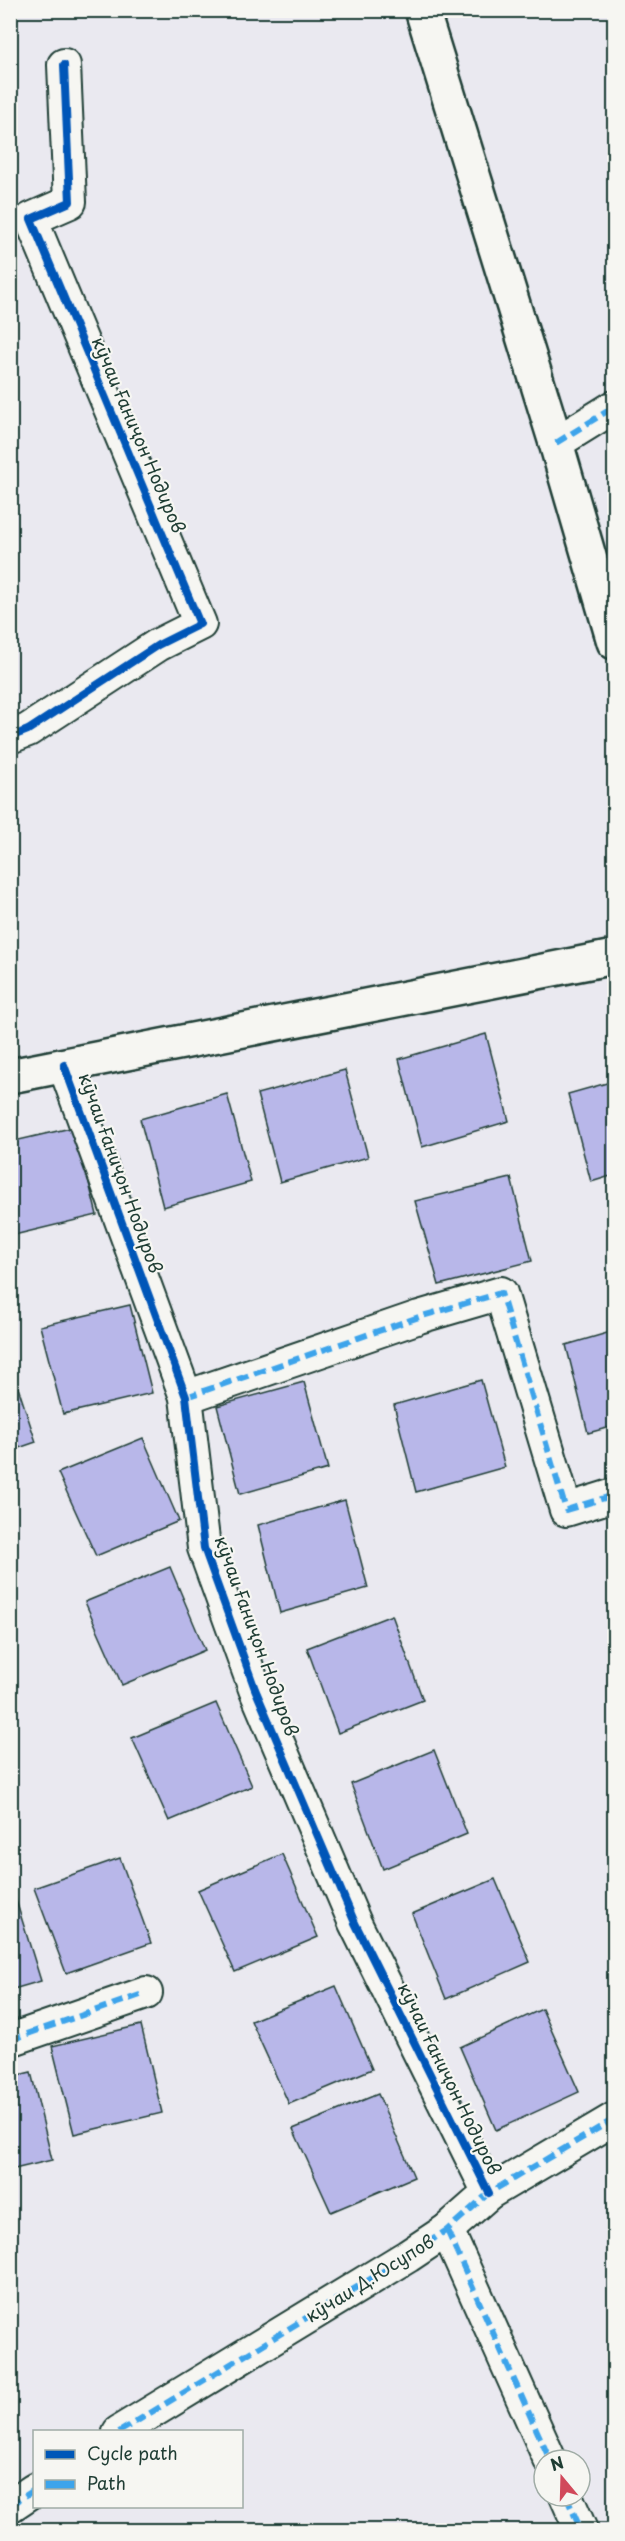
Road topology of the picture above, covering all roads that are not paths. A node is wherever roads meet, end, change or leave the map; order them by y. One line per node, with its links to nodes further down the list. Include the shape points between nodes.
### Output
1 (422, 10): 4 (street)
2 (64, 65): 6 (street, кӯчаи Ғаниҷон Нодиров, via 70,201 31,219 200,624 158,645 28,730)
3 (615, 407): 4 (street)
4 (556, 443): 5 (street)
5 (615, 642)
6 (10, 737)
7 (615, 957): 8 (street, кӯчаи Ғаниҷон Нодиров)
8 (64, 1065): 9 (street, кӯчаи Ғаниҷон Нодиров); 10 (street, кӯчаи Ғаниҷон Нодиров)
9 (10, 1076)
10 (186, 1397): 11 (street, via 501,1293 566,1510); 15 (street, кӯчаи Ғаниҷон Нодиров, via 204,1548 255,1689 355,1923)
11 (615, 1495)
12 (146, 1993): 13 (street)
13 (10, 2040)
14 (615, 2119): 15 (street, кӯчаи Д.Юсупов)
15 (489, 2193): 16 (street, кӯчаи Д.Юсупов)
16 (447, 2230): 17 (street, кӯчаи Д.Юсупов); 18 (street)
17 (122, 2430)
18 (545, 2448)
19 (33, 2491): 20 (street)
20 (10, 2506)
21 (571, 2508): 22 (street)
22 (581, 2530)

